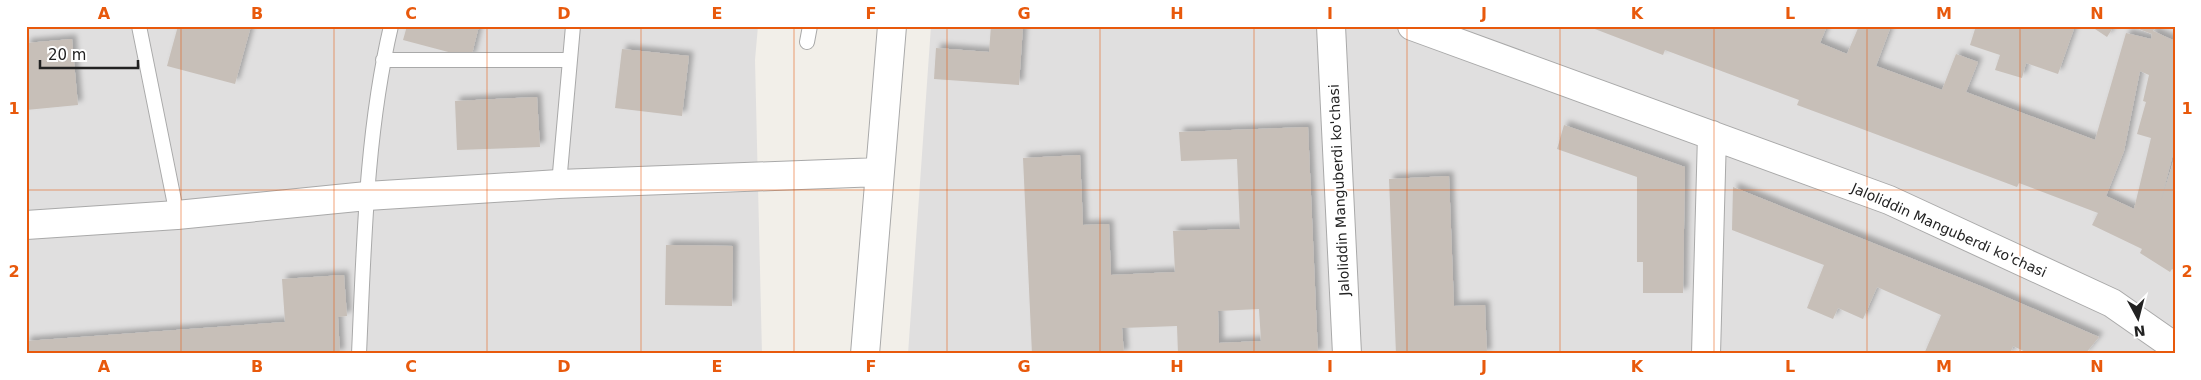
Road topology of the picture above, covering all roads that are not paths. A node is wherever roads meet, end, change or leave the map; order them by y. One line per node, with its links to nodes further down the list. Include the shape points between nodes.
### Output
1 (140, 26): 15 (lane)
2 (390, 26): 9 (lane)
3 (573, 26): 10 (lane)
4 (810, 26): 8 (lane)
5 (892, 26): 12 (street)
6 (1331, 26): 20 (street, Jaloliddin Manguberdi ko'chasi)
7 (1412, 26): 11 (street, Jaloliddin Manguberdi ko'chasi)
8 (807, 42)
9 (383, 60): 10 (lane); 14 (lane)
10 (570, 60): 13 (lane)
11 (1712, 135): 17 (street, Jaloliddin Manguberdi ko'chasi, via 1898,204 2112,303); 21 (street)
12 (880, 172): 13 (street); 19 (street)
13 (559, 184): 14 (street)
14 (366, 196): 15 (street); 18 (lane)
15 (177, 215): 16 (street)
16 (26, 225)
17 (2175, 347)
18 (359, 354)
19 (865, 354)
20 (1347, 354)
21 (1706, 354)

